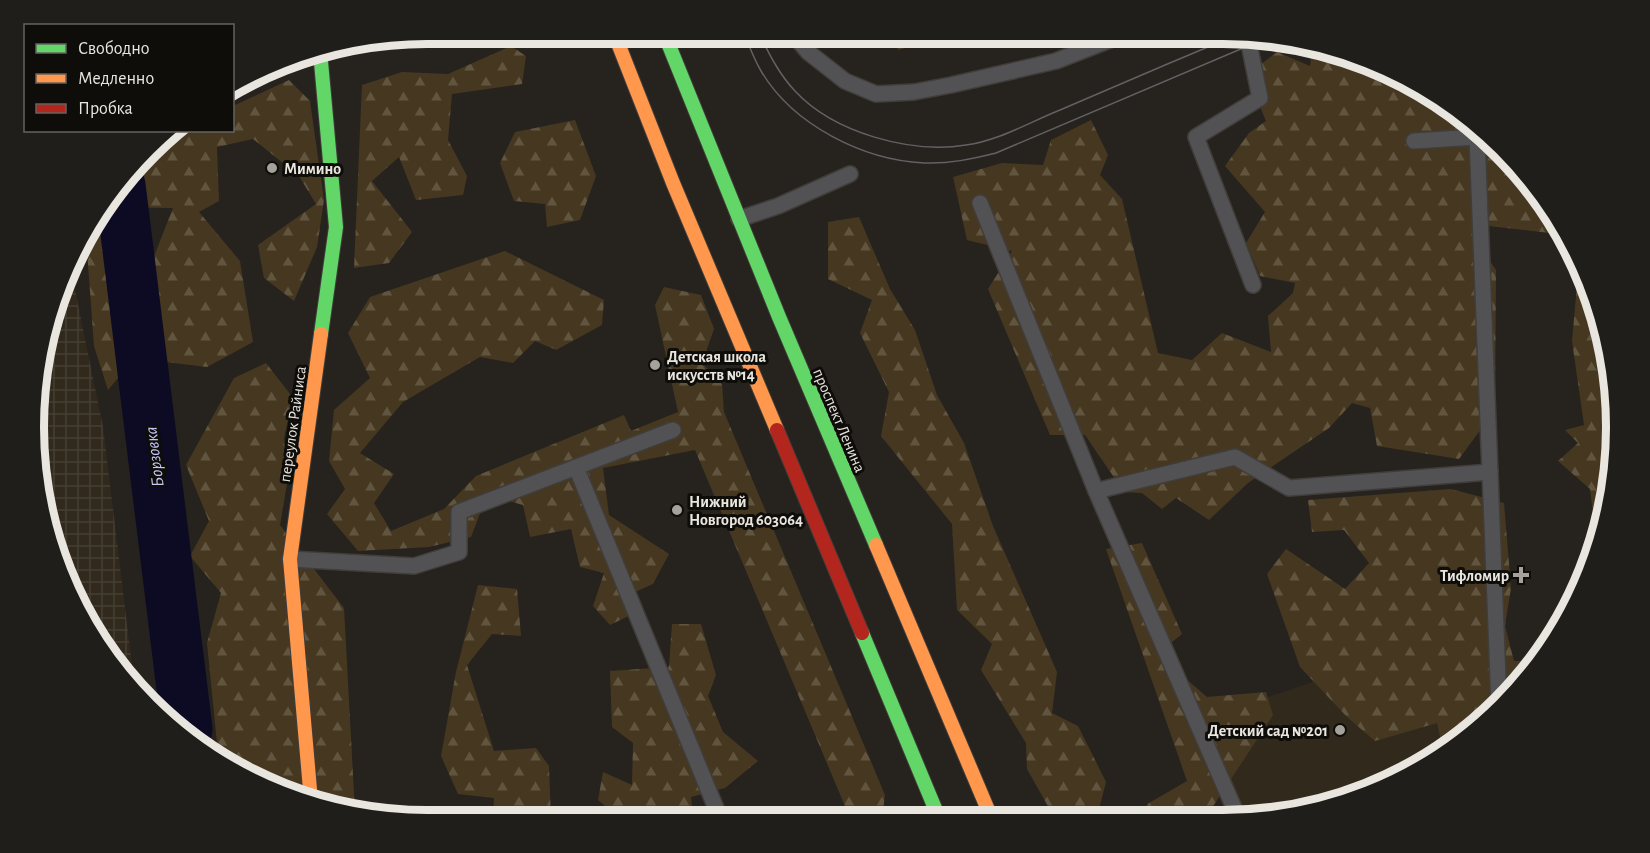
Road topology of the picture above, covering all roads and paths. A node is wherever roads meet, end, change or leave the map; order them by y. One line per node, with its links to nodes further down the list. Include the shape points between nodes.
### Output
1 (618, 43): 22 (main road)
2 (668, 43): 12 (main road, проспект Ленина)
3 (800, 43): 4 (lane, via 845,81 876,94 951,85 1056,61)
4 (1102, 43)
5 (1249, 44): 13 (lane, via 1260,99 1196,137)
6 (321, 59): 18 (main road, переулок Райниса, via 336,227)
7 (1474, 137): 9 (lane)
8 (1477, 140): 16 (lane)
9 (1414, 141)
10 (850, 174): 12 (lane)
11 (980, 203): 17 (lane)
12 (739, 219): 23 (main road, проспект Ленина)
13 (1253, 285)
14 (673, 430): 15 (lane)
15 (576, 467): 18 (lane, via 459,512 459,552 414,566); 21 (lane)
16 (1490, 472): 17 (lane, via 1289,488 1235,457); 19 (lane)
17 (1096, 490): 24 (lane)
18 (290, 559): 20 (main road, переулок Райниса)
19 (1499, 691)
20 (310, 791)
21 (717, 810)
22 (936, 810)
23 (988, 810)
24 (1235, 810)

